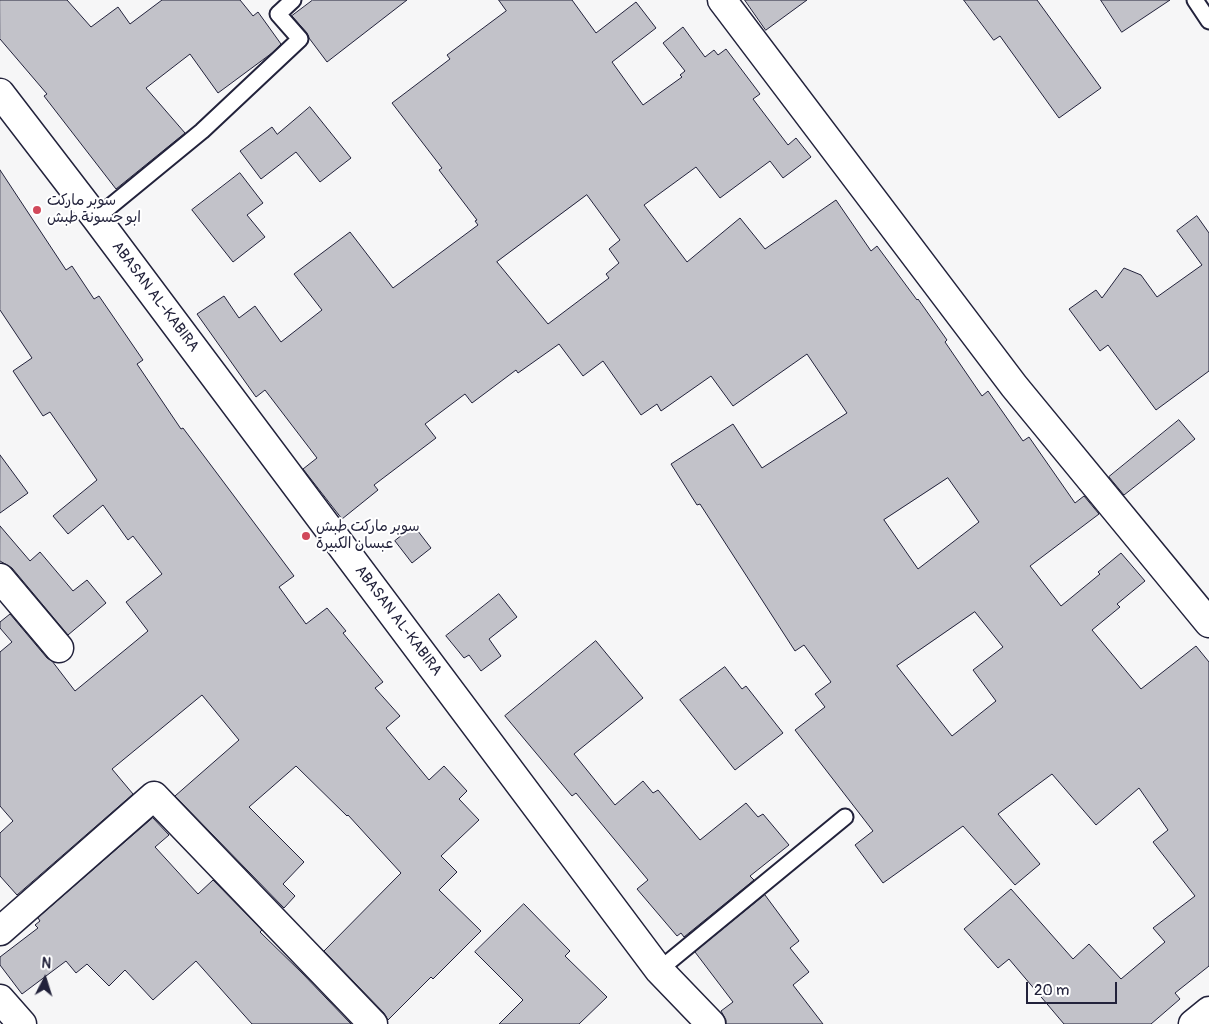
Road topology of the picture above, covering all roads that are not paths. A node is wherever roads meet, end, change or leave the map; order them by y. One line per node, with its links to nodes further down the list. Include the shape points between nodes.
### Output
1 (293, 0): 6 (lane, via 278,14 300,39 202,131)
2 (722, 0): 8 (street, via 1014,386)
3 (1195, 0): 4 (lane)
4 (1209, 21)
5 (0, 93): 6 (street, ABASAN AL-KABIRA)
6 (96, 218): 12 (street, ABASAN AL-KABIRA)
7 (0, 578): 9 (street)
8 (1209, 623)
9 (59, 648)
10 (845, 817): 12 (lane)
11 (0, 931): 16 (street, via 154,796)
12 (659, 970): 17 (street, ABASAN AL-KABIRA)
13 (0, 999): 15 (street)
14 (1209, 1011): 18 (street)
15 (22, 1024)
16 (373, 1024)
17 (711, 1024)
18 (1193, 1024)

